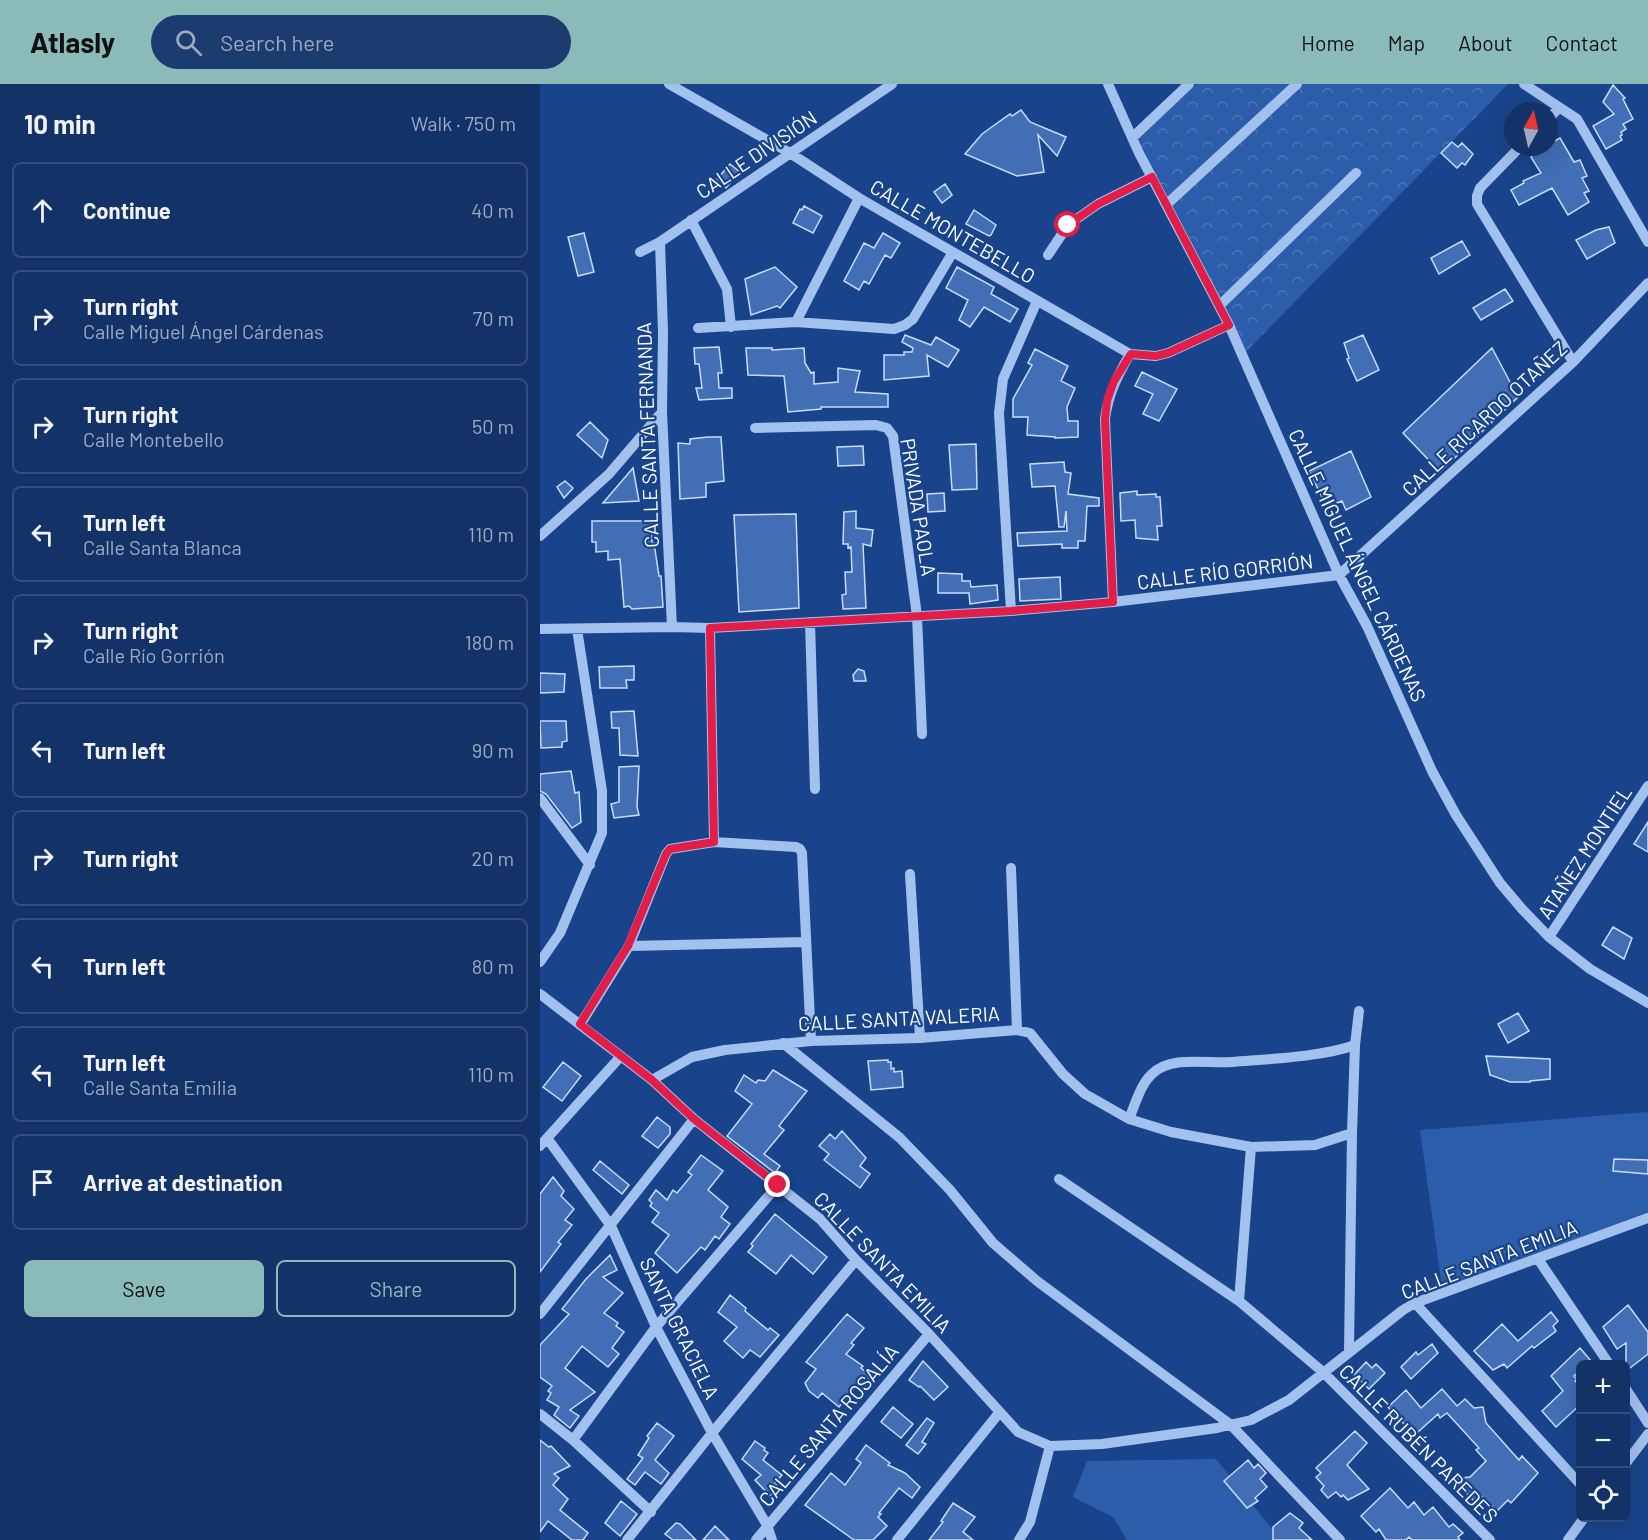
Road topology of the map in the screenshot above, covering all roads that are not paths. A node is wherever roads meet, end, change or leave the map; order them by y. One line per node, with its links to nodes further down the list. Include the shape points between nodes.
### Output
1 (669, 84): 9 (street, CALLE MONTEBELLO)
2 (892, 84): 9 (street, CALLE DIVISIÓN)
3 (1108, 84): 8 (street, CALLE MIGUEL ÁNGEL CÁRDENAS)
4 (1189, 84): 8 (street)
5 (1297, 84): 14 (street)
6 (1524, 84): 7 (street)
7 (1559, 108): 17 (street, via 1577,119)
8 (1132, 137): 12 (street, CALLE MIGUEL ÁNGEL CÁRDENAS)
9 (790, 153): 13 (street, CALLE MONTEBELLO); 15 (street, CALLE DIVISIÓN)
10 (1511, 156): 29 (street, via 1480,188 1477,204)
11 (1356, 173): 23 (street)
12 (1152, 177): 14 (street, CALLE MIGUEL ÁNGEL CÁRDENAS); 20 (street, via 1098,204 1068,225)
13 (859, 198): 19 (street, CALLE MONTEBELLO); 24 (street)
14 (1166, 204): 23 (street, CALLE MIGUEL ÁNGEL CÁRDENAS)
15 (691, 220): 16 (street, CALLE DIVISIÓN); 26 (street, via 727,289)
16 (660, 242): 18 (street, CALLE DIVISIÓN); 30 (street, CALLE SANTA FERNANDA)
17 (1648, 242)
18 (640, 252)
19 (953, 252): 22 (street, CALLE MONTEBELLO); 24 (street, via 913,319 905,325 894,329)
20 (1048, 255)
21 (1648, 283): 29 (street, CALLE RICARDO OTAÑEZ)
22 (1038, 301): 28 (street, CALLE MONTEBELLO); 35 (street, via 1003,379 1000,395)
23 (1219, 306): 25 (street, CALLE MIGUEL ÁNGEL CÁRDENAS)
24 (796, 322): 26 (street)
25 (1229, 325): 28 (street, CALLE MONTEBELLO, via 1168,353); 33 (street, CALLE MIGUEL ÁNGEL CÁRDENAS)
26 (730, 327): 27 (street)
27 (698, 328)
28 (1131, 354): 34 (street, via 1114,381 1105,419)
29 (1573, 362): 33 (street, CALLE RICARDO OTAÑEZ)
30 (662, 412): 32 (street, via 609,474); 38 (street, CALLE SANTA FERNANDA)
31 (755, 428): 36 (street, PRIVADA PAOLA, via 887,428 893,436)
32 (540, 536)
33 (1339, 575): 34 (street, CALLE RÍO GORRIÓN); 50 (street, CALLE MIGUEL ÁNGEL CÁRDENAS, via 1456,816 1500,883)
34 (1113, 602): 35 (street, CALLE RÍO GORRIÓN)
35 (1011, 611): 36 (street, CALLE RÍO GORRIÓN)
36 (917, 616): 37 (street, CALLE RÍO GORRIÓN); 42 (street)
37 (810, 622): 39 (street, CALLE RÍO GORRIÓN); 44 (street)
38 (672, 627): 39 (street, CALLE RÍO GORRIÓN); 41 (street, CALLE RÍO GORRIÓN)
39 (710, 628): 46 (street)
40 (540, 629): 41 (street, CALLE RÍO GORRIÓN)
41 (577, 629): 47 (street, via 602,791 602,833)
42 (922, 734)
43 (1648, 786): 50 (street, ATAÑEZ MONTIEL)
44 (815, 789)
45 (540, 798): 47 (street)
46 (714, 842): 51 (street, via 800,849); 52 (street, via 670,849)
47 (590, 865): 53 (street, via 560,933)
48 (1011, 868): 58 (street)
49 (910, 874): 59 (street)
50 (1549, 937): 55 (street, CALLE MIGUEL ÁNGEL CÁRDENAS, via 1590,969)
51 (806, 942): 52 (street); 60 (street)
52 (628, 946): 57 (street)
53 (540, 962)
54 (540, 994): 57 (street, CALLE SANTA EMILIA)
55 (1648, 1003)
56 (1359, 1011): 62 (street)
57 (580, 1024): 63 (street, CALLE SANTA EMILIA)
58 (1017, 1030): 59 (street, CALLE SANTA VALERIA); 66 (street, via 1030,1034 1085,1094)
59 (920, 1038): 60 (street, CALLE SANTA VALERIA)
60 (811, 1041): 61 (street, CALLE SANTA VALERIA)
61 (783, 1043): 64 (street, CALLE SANTA VALERIA, via 692,1058); 88 (street, via 900,1138 993,1243 1028,1273)
62 (1355, 1045): 66 (street, via 1331,1052 1163,1067 1146,1081); 67 (street)
63 (621, 1056): 64 (street, CALLE SANTA EMILIA); 68 (street)
64 (652, 1080): 65 (street, CALLE SANTA EMILIA)
65 (694, 1119): 71 (street, CALLE SANTA EMILIA); 73 (street)
66 (1129, 1119): 69 (street)
67 (1352, 1133): 69 (street, via 1315,1145); 81 (street)
68 (544, 1142): 73 (street, SANTA GRACIELA)
69 (1251, 1147): 76 (street)
70 (1059, 1179): 76 (street, CALLE RUBÉN PAREDES)
71 (778, 1185): 75 (street, CALLE SANTA EMILIA, via 820,1219); 79 (street)
72 (1648, 1218): 74 (street, CALLE SANTA EMILIA)
73 (611, 1226): 78 (street); 79 (street, SANTA GRACIELA)
74 (1538, 1259): 77 (street, CALLE SANTA EMILIA); 82 (street)
75 (856, 1260): 80 (street, CALLE SANTA EMILIA); 89 (street)
76 (1239, 1301): 83 (street, CALLE RUBÉN PAREDES)
77 (1415, 1303): 81 (street, CALLE SANTA EMILIA); 94 (street)
78 (540, 1314)
79 (656, 1327): 89 (street, SANTA GRACIELA); 91 (street)
80 (929, 1334): 85 (street, CALLE SANTA EMILIA); 97 (street, CALLE SANTA ROSALÍA)
81 (1348, 1353): 83 (street, CALLE SANTA EMILIA)
82 (1606, 1360)
83 (1323, 1372): 88 (street, CALLE SANTA EMILIA, via 1288,1400 1251,1420); 104 (street, CALLE RUBÉN PAREDES)
84 (1630, 1395): 87 (street)
85 (999, 1413): 92 (street, CALLE SANTA EMILIA, via 1018,1432); 101 (street)
86 (540, 1414): 91 (street)
87 (1648, 1422)
88 (1231, 1425): 92 (street, CALLE SANTA EMILIA, via 1102,1444); 103 (street)
89 (712, 1433): 95 (street); 97 (street, SANTA GRACIELA)
90 (1648, 1434): 93 (street)
91 (573, 1440): 95 (street)
92 (1050, 1446): 102 (street, via 1030,1522)
93 (1630, 1458)
94 (1576, 1479)
95 (651, 1512): 98 (street)
96 (1581, 1522): 105 (street)
97 (767, 1525): 99 (street, CALLE SANTA ROSALÍA); 100 (street, SANTA GRACIELA)
98 (627, 1540)
99 (756, 1540)
100 (772, 1540)
101 (897, 1540)
102 (1019, 1540)
103 (1340, 1540)
104 (1490, 1540)
105 (1568, 1540)

